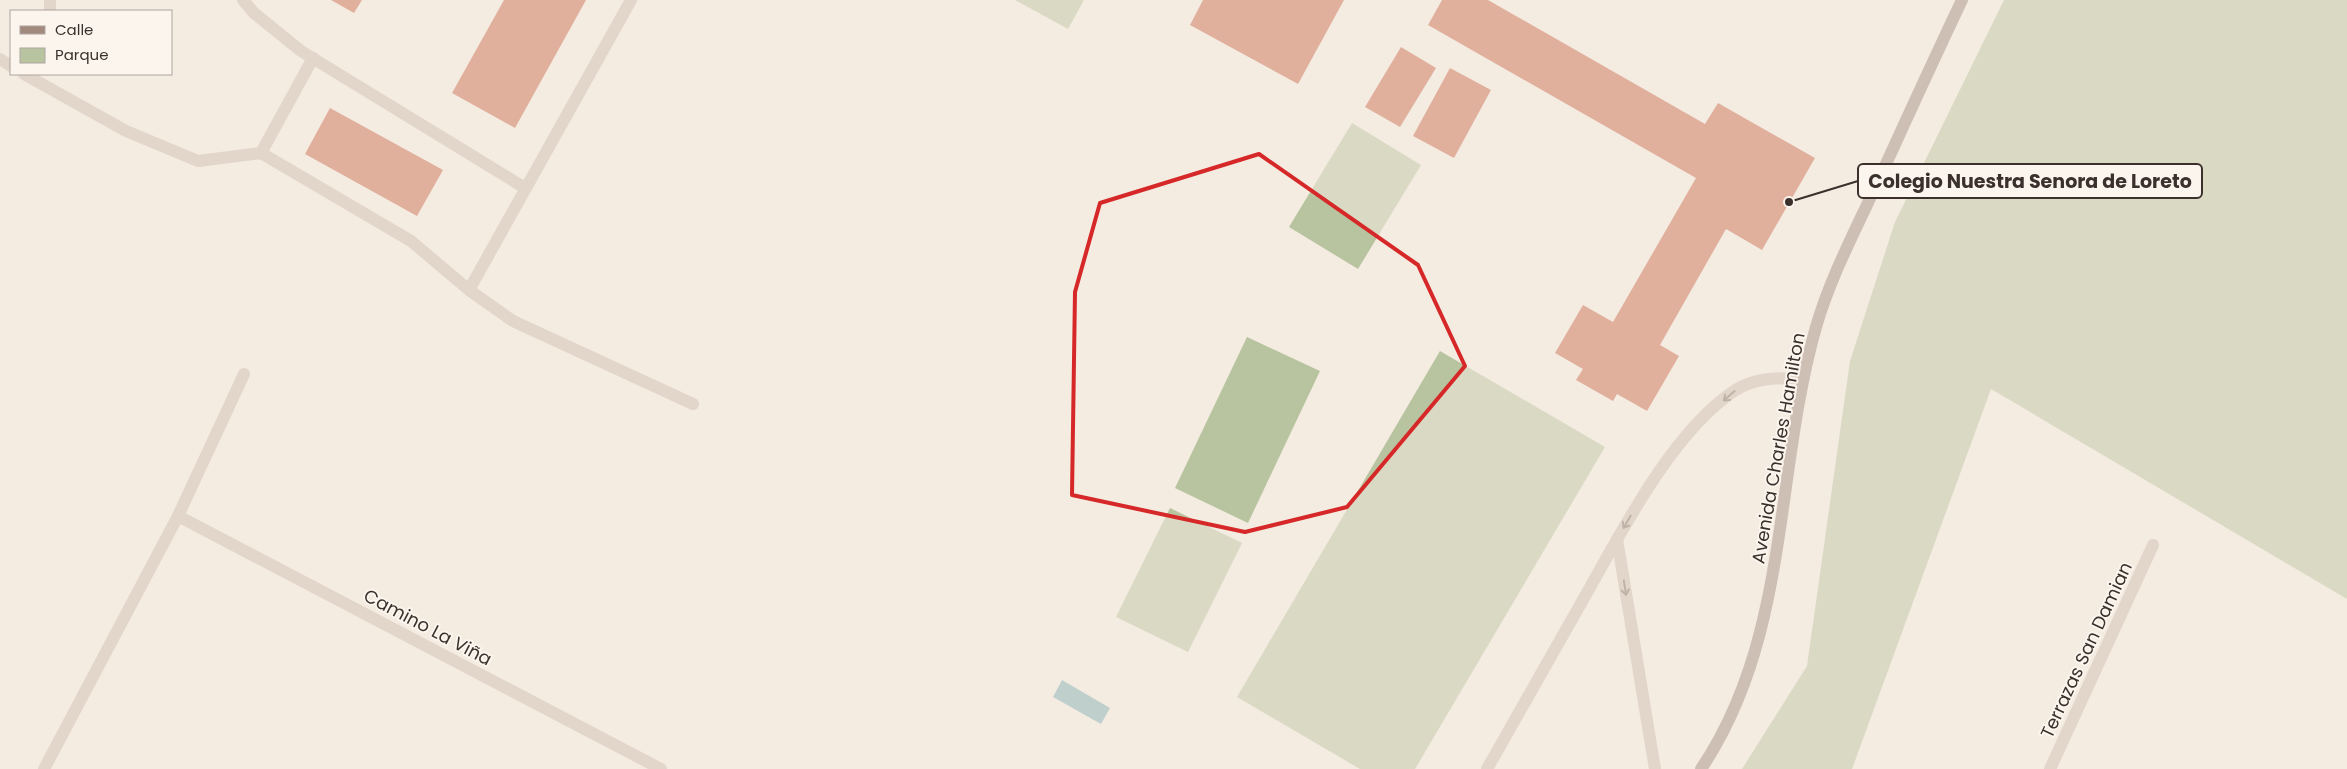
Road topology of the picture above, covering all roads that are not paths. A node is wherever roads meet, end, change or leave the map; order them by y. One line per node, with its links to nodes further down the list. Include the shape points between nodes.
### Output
1 (243, 0): 4 (street, via 254,13)
2 (631, 0): 7 (street)
3 (1962, 0): 10 (street, Avenida Charles Hamilton, via 1841,260 1816,326)
4 (313, 58): 6 (street); 7 (street)
5 (28, 75): 6 (street, via 126,132 198,160)
6 (261, 153): 8 (street, via 412,241)
7 (525, 188): 8 (street)
8 (469, 290): 11 (street, via 513,321)
9 (244, 374): 12 (street)
10 (1804, 378): 13 (street, one-way to 13, via 1751,382 1734,391 1675,450); 19 (street, Avenida Charles Hamilton, via 1774,575 1764,619 1734,708)
11 (693, 404)
12 (178, 516): 15 (street); 16 (street, Camino La Viña)
13 (1617, 540): 17 (street); 18 (street, one-way to 18)
14 (2153, 545): 20 (street, Terrazas San Damian)
15 (44, 769)
16 (661, 769)
17 (1487, 769)
18 (1655, 769)
19 (1701, 769)
20 (2050, 769)

